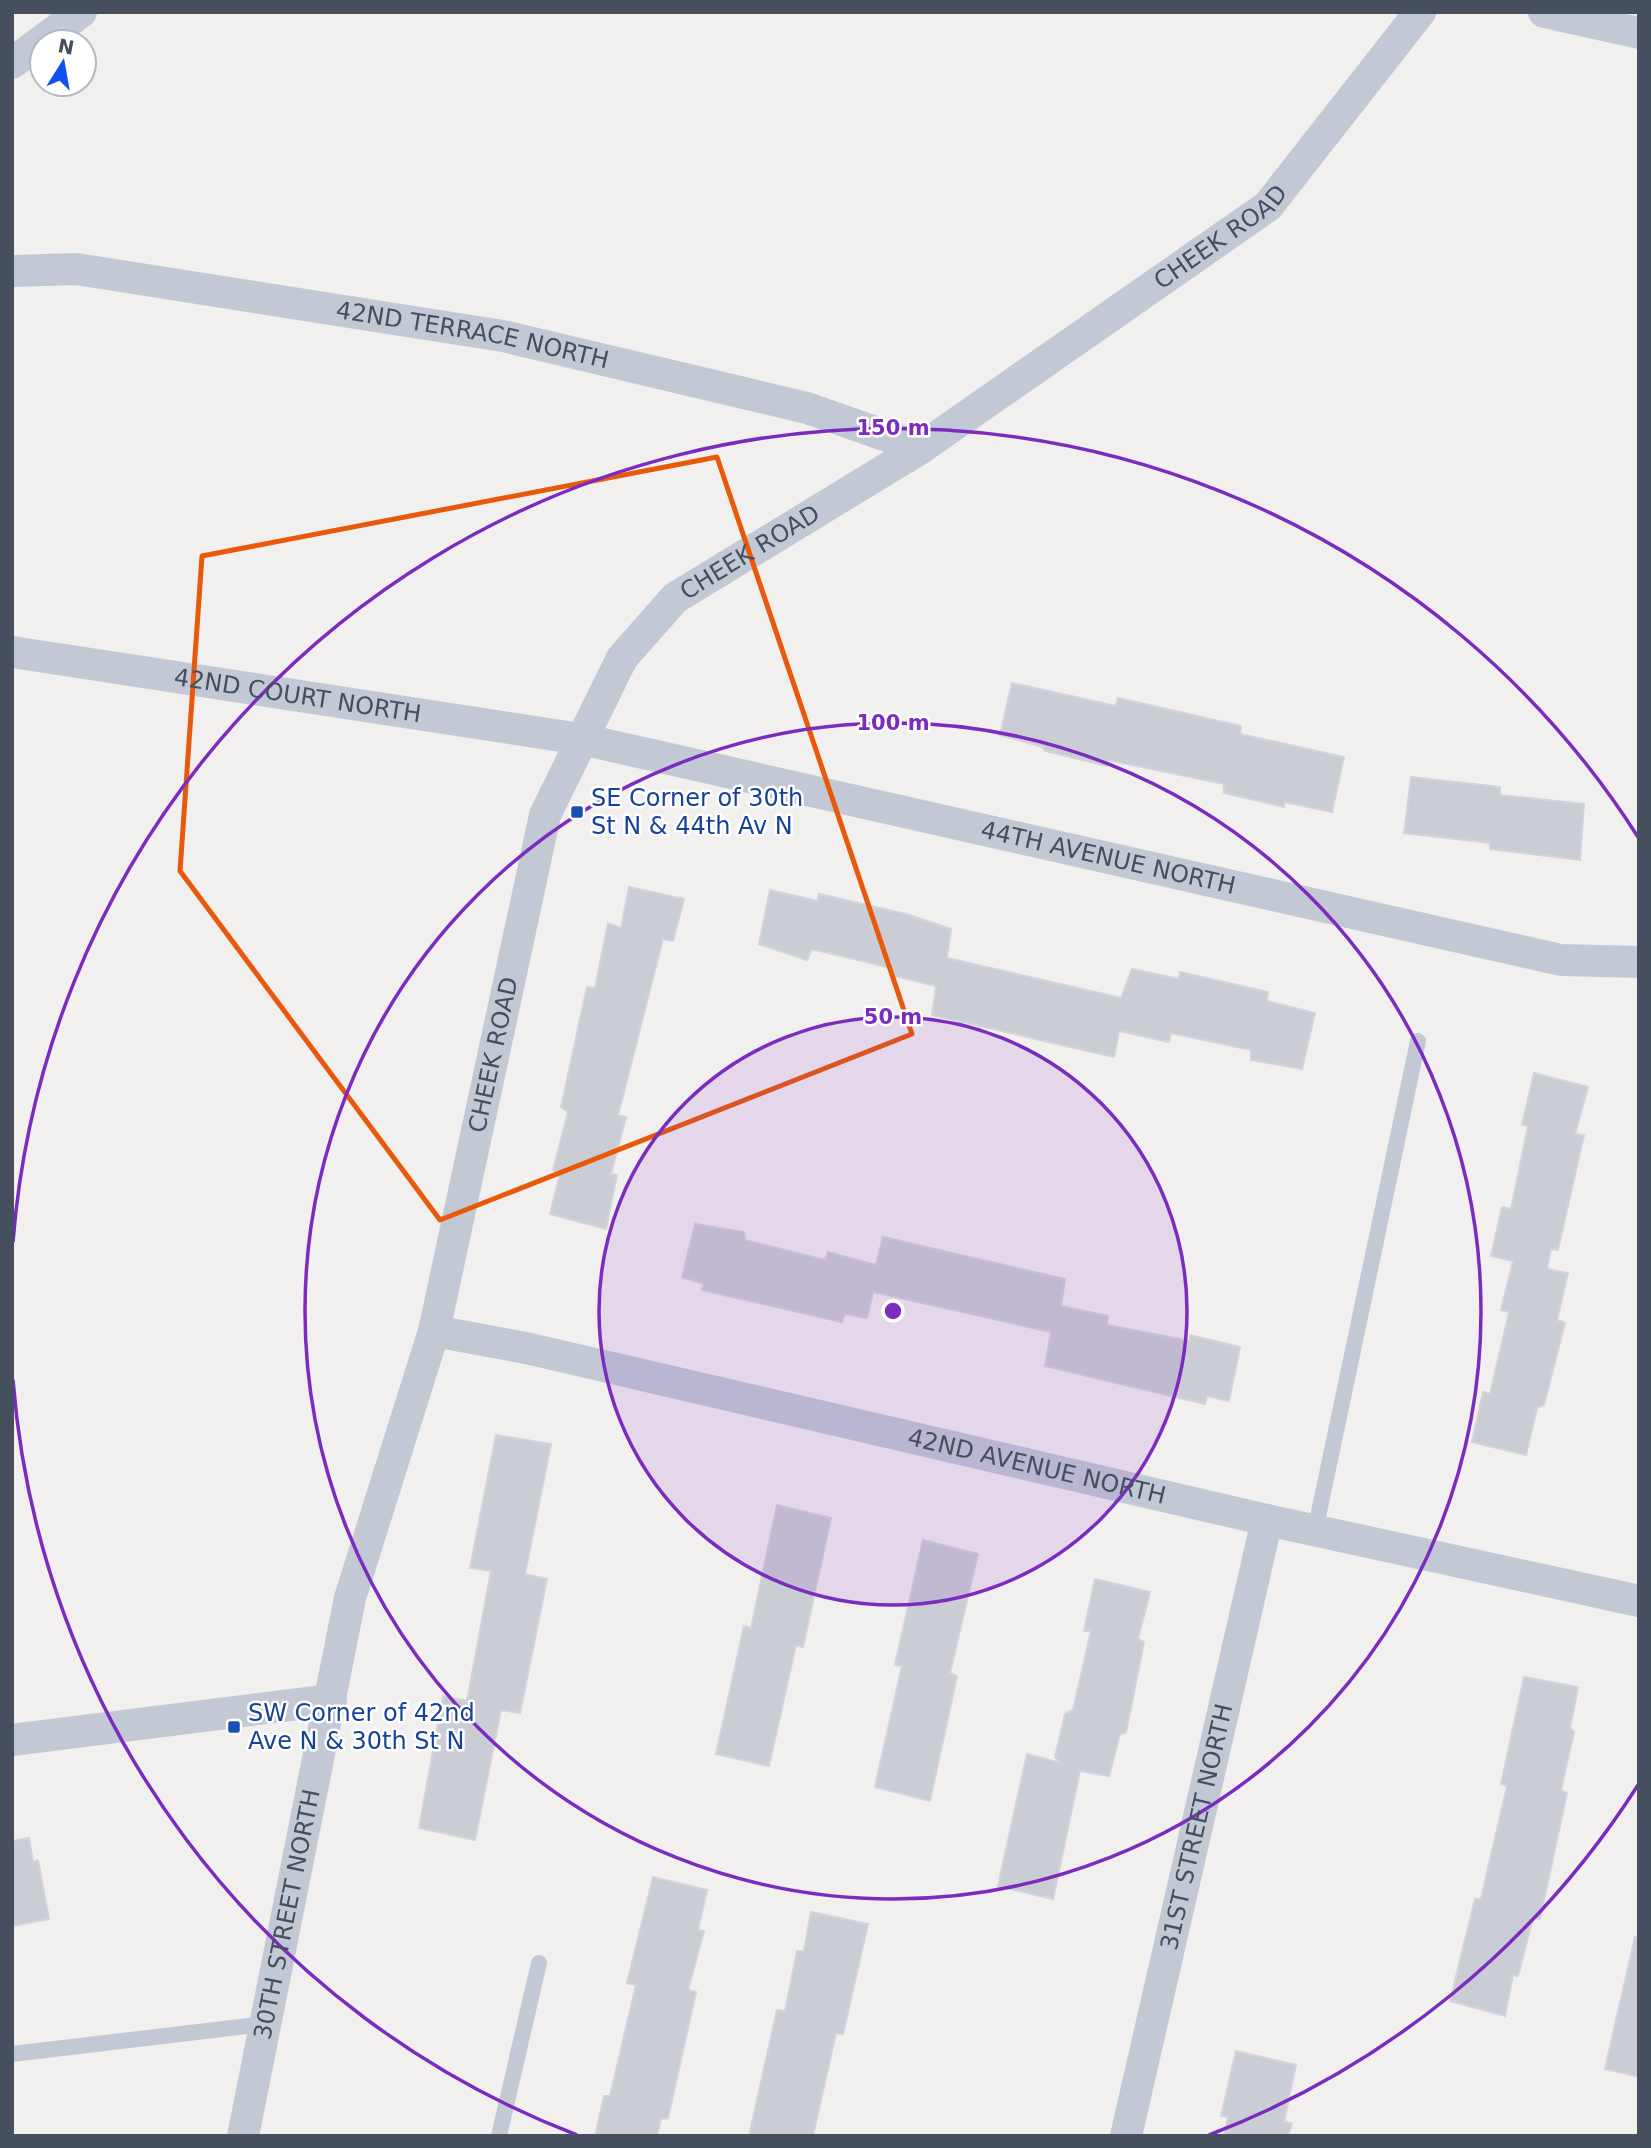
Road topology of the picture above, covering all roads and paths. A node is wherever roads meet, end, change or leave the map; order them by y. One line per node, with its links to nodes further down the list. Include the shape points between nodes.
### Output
1 (81, 12): 5 (street)
2 (1420, 12): 7 (street, CHEEK ROAD, via 1268,206)
3 (1544, 12): 4 (street)
4 (1639, 33)
5 (12, 63)
6 (12, 271): 7 (street, 42ND TERRACE NORTH, via 76,269 503,336 807,408)
7 (921, 448): 9 (street, CHEEK ROAD, via 675,598 622,658)
8 (12, 652): 9 (street, 42ND COURT NORTH)
9 (581, 739): 10 (street, 44TH AVENUE NORTH, via 1561,960); 12 (street, CHEEK ROAD, via 545,815)
10 (1639, 962)
11 (1418, 1041): 14 (lane)
12 (433, 1331): 13 (street, 42ND AVENUE NORTH, via 526,1348); 16 (street, 30TH STREET NORTH, via 350,1598)
13 (1267, 1520): 14 (street, 42ND AVENUE NORTH); 23 (street, 31ST STREET NORTH)
14 (1315, 1531): 15 (street, 42ND AVENUE NORTH)
15 (1639, 1601)
16 (331, 1700): 17 (street); 19 (street, 30TH STREET NORTH)
17 (12, 1740)
18 (539, 1963): 22 (lane)
19 (265, 2024): 20 (lane); 21 (street, 30TH STREET NORTH)
20 (12, 2054)
21 (243, 2136)
22 (499, 2136)
23 (1126, 2136)

